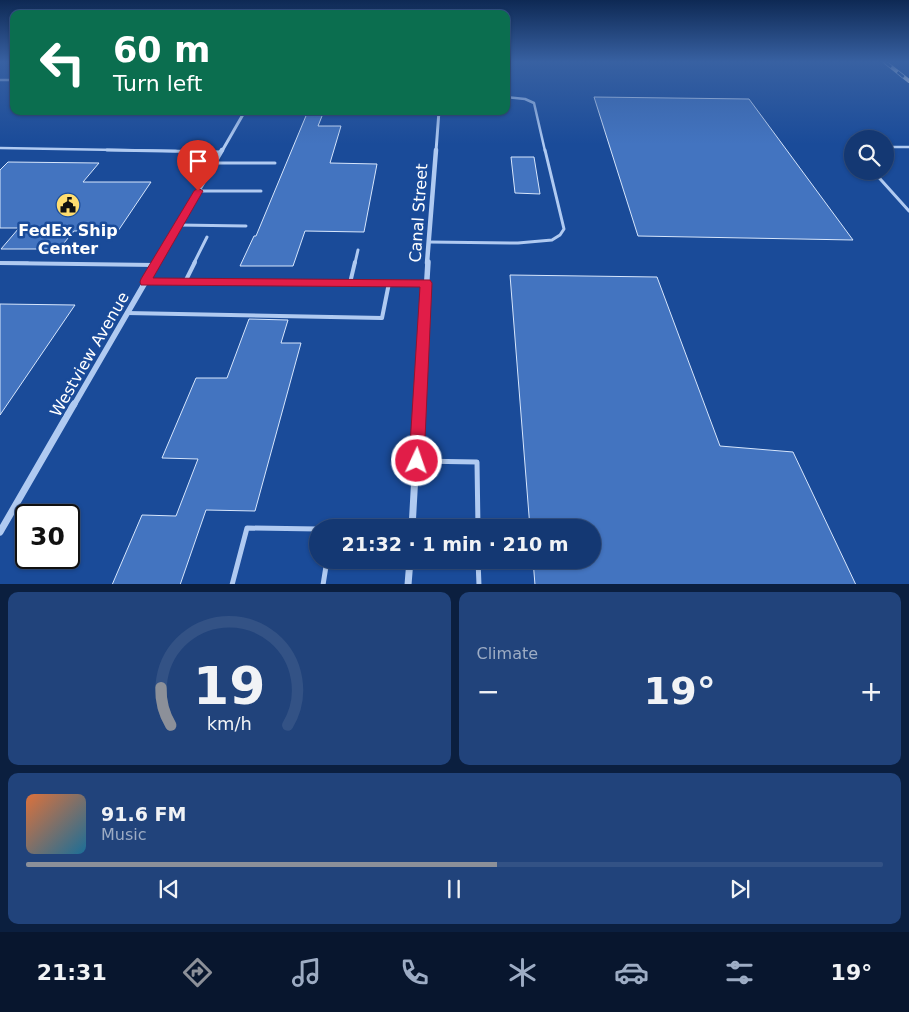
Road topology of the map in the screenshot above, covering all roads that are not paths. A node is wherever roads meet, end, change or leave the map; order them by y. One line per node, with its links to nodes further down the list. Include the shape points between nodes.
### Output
1 (510, 97): 17 (lane, via 525,98 534,103 564,229 552,240)
2 (243, 115): 7 (street, Westview Avenue)
3 (439, 115): 17 (street, Canal Street)
4 (894, 147): 5 (lane)
5 (909, 147)
6 (0, 148): 7 (lane)
7 (221, 152): 8 (street, Westview Avenue)
8 (215, 163): 9 (lane); 11 (street, Westview Avenue)
9 (275, 163)
10 (882, 180): 13 (lane)
11 (198, 191): 12 (lane); 14 (street, Westview Avenue)
12 (261, 191)
13 (909, 210)
14 (178, 225): 15 (lane); 20 (street, Westview Avenue)
15 (246, 226)
16 (208, 237): 22 (lane)
17 (430, 242): 25 (street, Canal Street)
18 (358, 250): 23 (lane)
19 (0, 263): 20 (lane)
20 (155, 265): 21 (street, Westview Avenue)
21 (145, 282): 22 (lane); 26 (street, Westview Avenue)
22 (185, 282): 23 (lane)
23 (350, 283): 24 (lane)
24 (388, 283): 25 (lane); 26 (lane, via 382,318)
25 (426, 283): 27 (street, Canal Street)
26 (127, 313): 31 (street, Westview Avenue)
27 (417, 461): 28 (street, Canal Street); 29 (lane, via 477,462)
28 (413, 519)
29 (478, 519)
30 (309, 529): 35 (lane, via 247,528)
31 (0, 532)
32 (326, 569): 36 (lane)
33 (409, 569): 37 (street)
34 (478, 569): 38 (lane)
35 (232, 584)
36 (324, 584)
37 (408, 584)
38 (479, 584)

